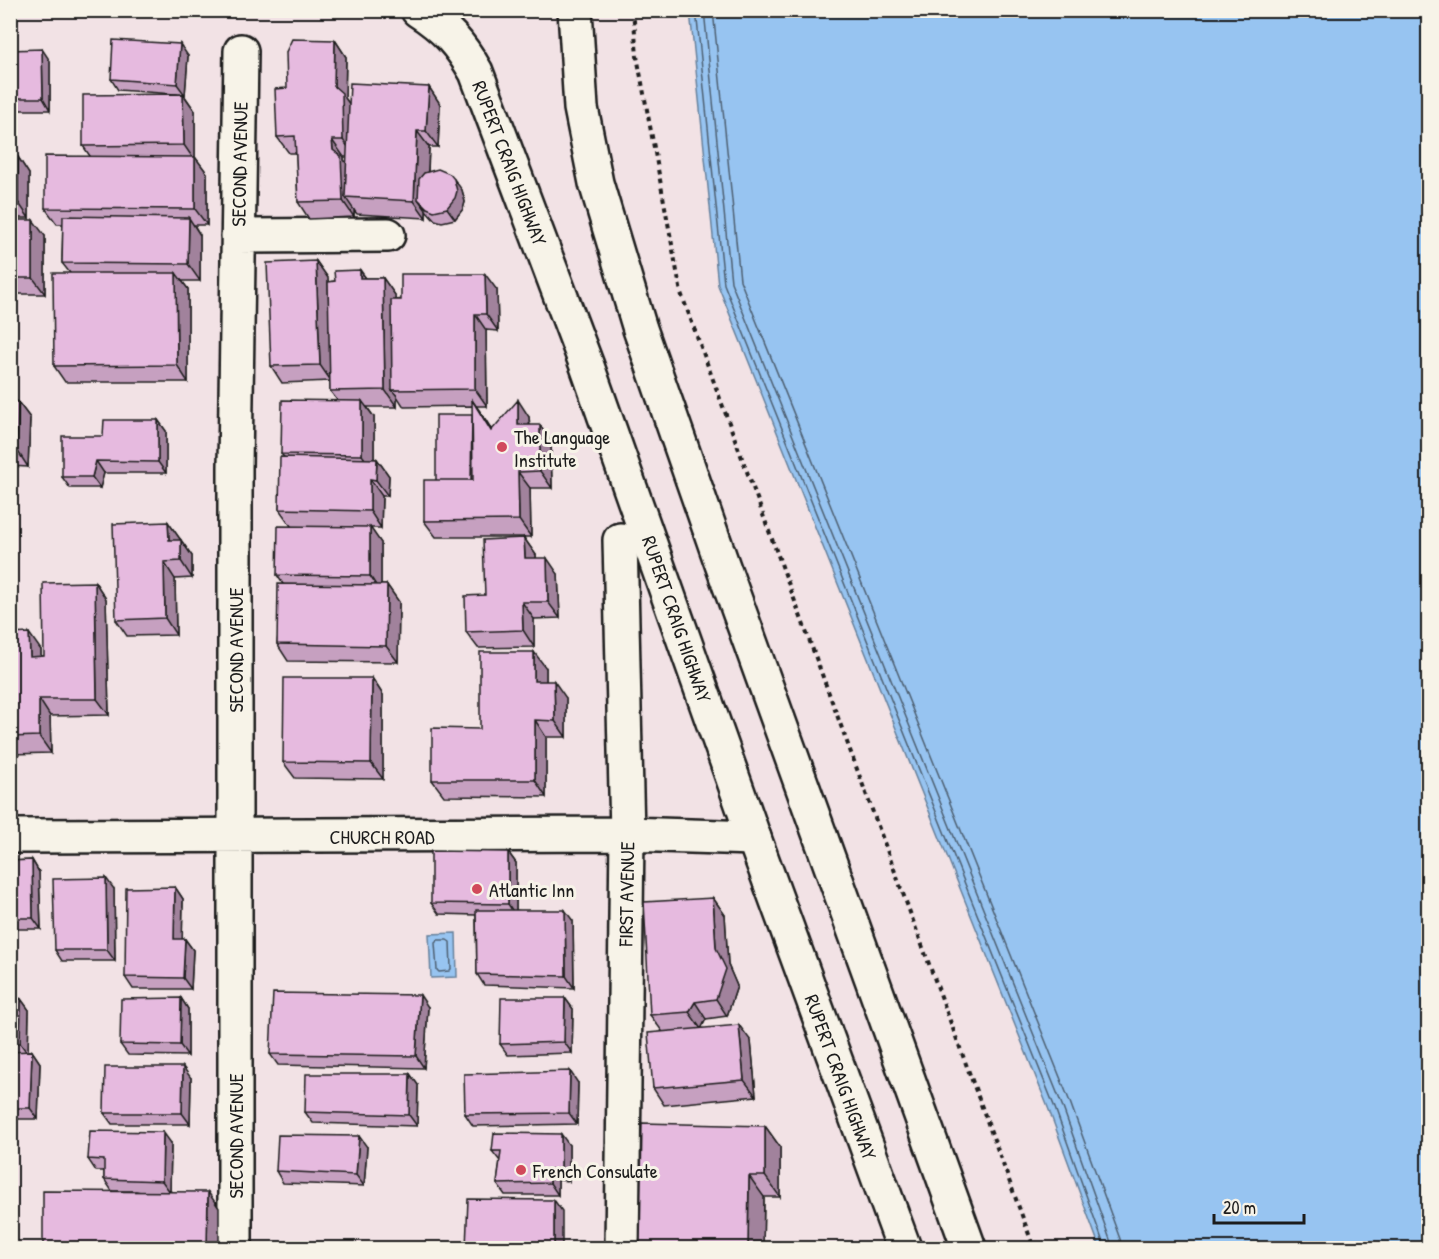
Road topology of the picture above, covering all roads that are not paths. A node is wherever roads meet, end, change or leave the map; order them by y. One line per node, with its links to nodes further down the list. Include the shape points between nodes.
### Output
1 (418, 10): 10 (street, RUPERT CRAIG HIGHWAY, via 440,24 462,48 476,72 587,366)
2 (575, 10): 14 (street, via 582,108 596,183 640,329)
3 (241, 51): 5 (street, SECOND AVENUE)
4 (388, 235): 5 (street)
5 (238, 236): 9 (street, SECOND AVENUE)
6 (620, 540): 7 (street, FIRST AVENUE)
7 (627, 834): 9 (street, CHURCH ROAD); 10 (street, CHURCH ROAD); 12 (street, FIRST AVENUE)
8 (10, 836): 9 (street, CHURCH ROAD)
9 (236, 837): 11 (street, SECOND AVENUE)
10 (754, 838): 13 (street, RUPERT CRAIG HIGHWAY)
11 (236, 1248)
12 (622, 1248)
13 (904, 1248)
14 (969, 1248)

